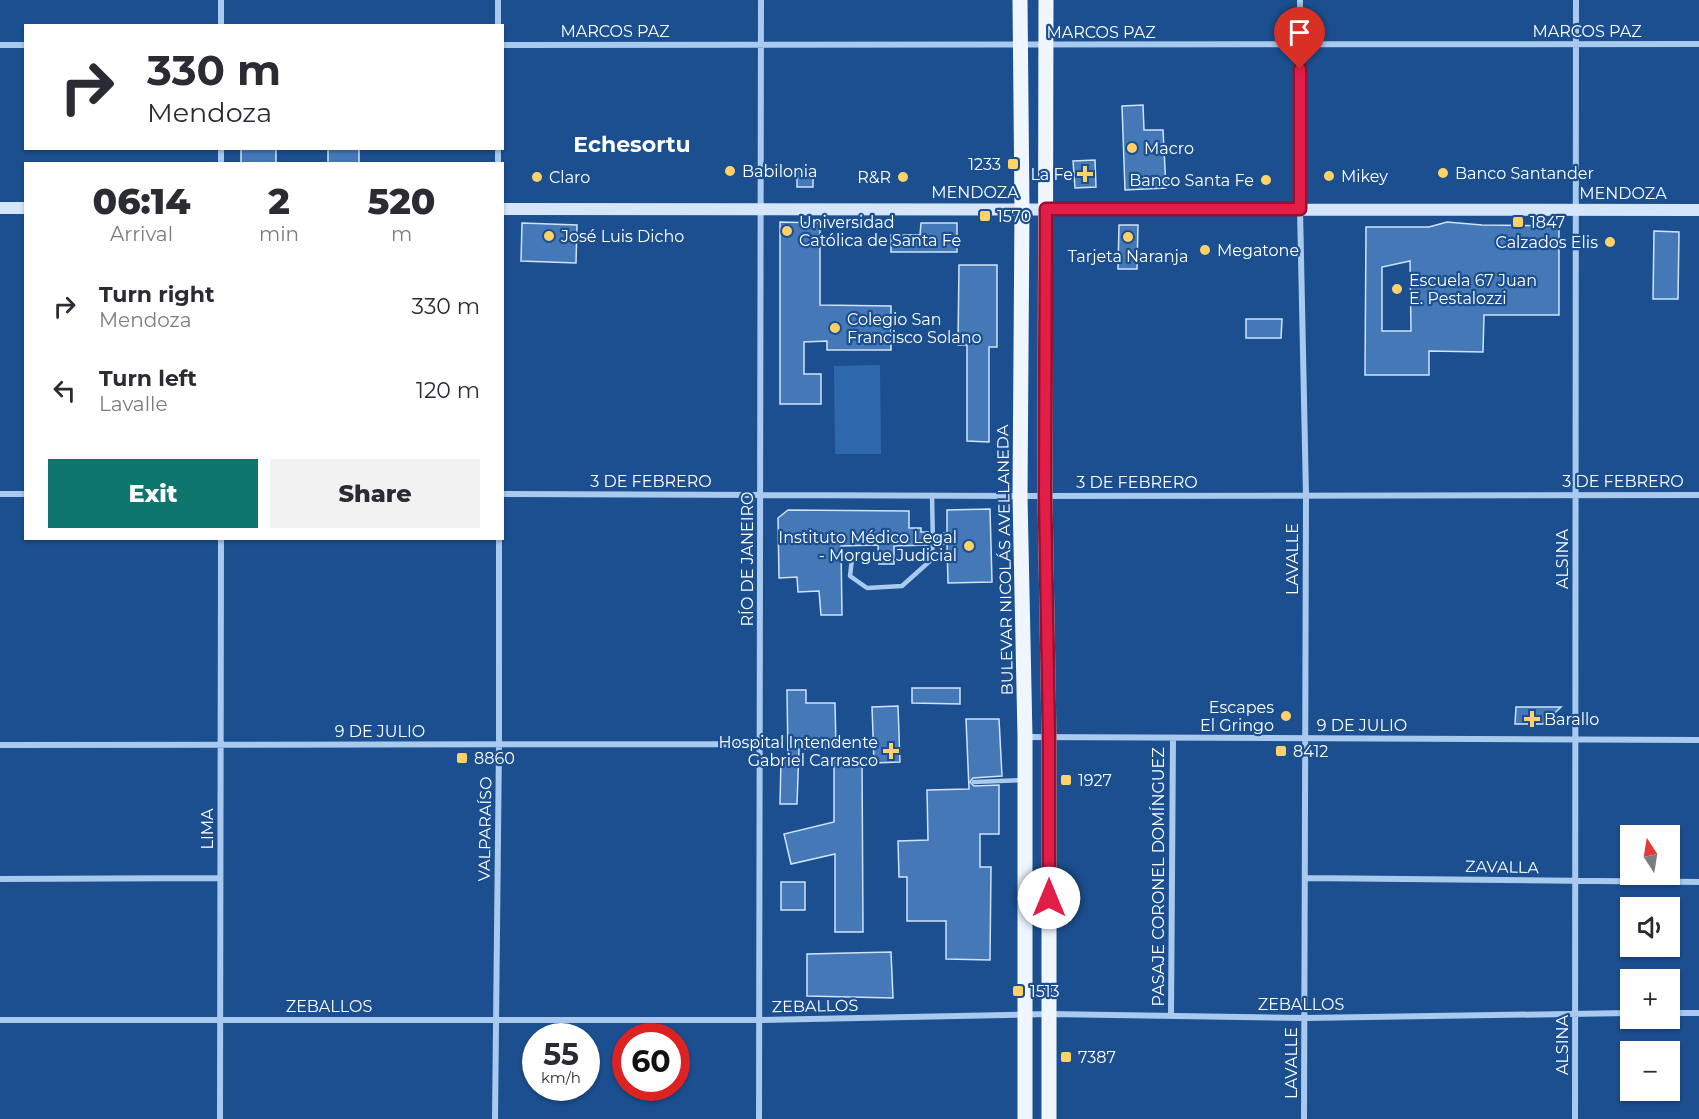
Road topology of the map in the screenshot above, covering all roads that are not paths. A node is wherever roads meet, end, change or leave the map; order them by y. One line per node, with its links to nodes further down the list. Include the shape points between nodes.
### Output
1 (221, 0): 8 (street)
2 (498, 0): 9 (street)
3 (760, 0): 15 (street, RÍO DE JANEIRO)
4 (1020, 0): 16 (main road, BULEVAR NICOLÁS AVELLANEDA)
5 (1046, 0): 17 (main road)
6 (1300, 0): 18 (street, LAVALLE)
7 (1576, 0): 10 (street, ALSINA)
8 (221, 24)
9 (498, 24)
10 (1576, 44): 11 (street, MARCOS PAZ); 18 (street, MARCOS PAZ); 26 (street, ALSINA)
11 (1699, 44)
12 (0, 45): 13 (street)
13 (24, 45)
14 (504, 45): 15 (street, MARCOS PAZ)
15 (761, 45): 16 (street, MARCOS PAZ); 22 (street, RÍO DE JANEIRO)
16 (1021, 45): 17 (street, MARCOS PAZ); 23 (main road, BULEVAR NICOLÁS AVELLANEDA)
17 (1046, 45): 18 (street, MARCOS PAZ); 24 (main road)
18 (1300, 45): 25 (street, LAVALLE)
19 (0, 208): 20 (main road)
20 (24, 208)
21 (504, 208): 22 (main road, MENDOZA)
22 (761, 209): 23 (main road, MENDOZA); 31 (street, RÍO DE JANEIRO)
23 (1022, 209): 24 (main road, MENDOZA); 36 (main road, BULEVAR NICOLÁS AVELLANEDA)
24 (1046, 209): 25 (main road, MENDOZA); 37 (main road)
25 (1300, 209): 26 (main road, MENDOZA); 33 (street, LAVALLE)
26 (1576, 209): 27 (main road, MENDOZA); 34 (street, ALSINA)
27 (1699, 210)
28 (0, 494): 29 (street)
29 (24, 494)
30 (504, 494): 31 (street, 3 DE FEBRERO)
31 (761, 495): 32 (street, 3 DE FEBRERO); 48 (street, RÍO DE JANEIRO)
32 (932, 495): 36 (street, 3 DE FEBRERO); 40 (lane, via 931,560 902,586 867,588 850,576)
33 (1306, 495): 34 (street, 3 DE FEBRERO); 37 (street, 3 DE FEBRERO); 44 (street, LAVALLE)
34 (1575, 495): 35 (street, 3 DE FEBRERO); 45 (street, ALSINA)
35 (1699, 495)
36 (1020, 496): 37 (street, 3 DE FEBRERO); 41 (main road, BULEVAR NICOLÁS AVELLANEDA)
37 (1045, 496): 42 (main road)
38 (220, 540): 50 (street, LIMA)
39 (499, 540): 47 (street, VALPARAÍSO)
40 (852, 559)
41 (1025, 736): 42 (street, 9 DE JULIO); 51 (main road, BULEVAR NICOLÁS AVELLANEDA)
42 (1049, 737): 43 (street, 9 DE JULIO); 62 (main road)
43 (1173, 738): 44 (street, 9 DE JULIO); 64 (street, PASAJE CORONEL DOMÍNGUEZ)
44 (1305, 738): 45 (street, 9 DE JULIO); 54 (street, LAVALLE)
45 (1575, 739): 46 (street, 9 DE JULIO); 56 (street, ALSINA)
46 (1699, 740)
47 (499, 744): 48 (street, 9 DE JULIO); 50 (street, 9 DE JULIO); 66 (street, VALPARAÍSO)
48 (760, 744): 69 (street, RÍO DE JANEIRO)
49 (0, 745): 50 (street, 9 DE JULIO)
50 (220, 745): 53 (street, LIMA)
51 (1025, 779): 52 (lane); 61 (main road, BULEVAR NICOLÁS AVELLANEDA)
52 (974, 782)
53 (220, 878): 55 (street); 68 (street, LIMA)
54 (1305, 878): 56 (street, ZAVALLA); 65 (street, LAVALLE)
55 (0, 879)
56 (1575, 882): 57 (street, ZAVALLA); 63 (street, ALSINA)
57 (1699, 882)
58 (1620, 1013): 63 (street, ZEBALLOS)
59 (1680, 1013): 60 (street)
60 (1699, 1013)
61 (1025, 1014): 62 (street, ZEBALLOS); 69 (street, ZEBALLOS); 73 (main road, BULEVAR NICOLÁS AVELLANEDA)
62 (1049, 1014): 64 (street, ZEBALLOS); 74 (main road)
63 (1575, 1014): 65 (street, ZEBALLOS); 76 (street, ALSINA)
64 (1171, 1016): 65 (street, ZEBALLOS)
65 (1305, 1018): 75 (street, LAVALLE)
66 (496, 1019): 68 (street, ZEBALLOS); 69 (street, ZEBALLOS); 71 (street, VALPARAÍSO)
67 (0, 1020): 68 (street, ZEBALLOS)
68 (220, 1020): 70 (street, LIMA)
69 (760, 1020): 72 (street, RÍO DE JANEIRO)
70 (220, 1119)
71 (495, 1119)
72 (759, 1119)
73 (1025, 1119)
74 (1049, 1119)
75 (1304, 1119)
76 (1575, 1119)

